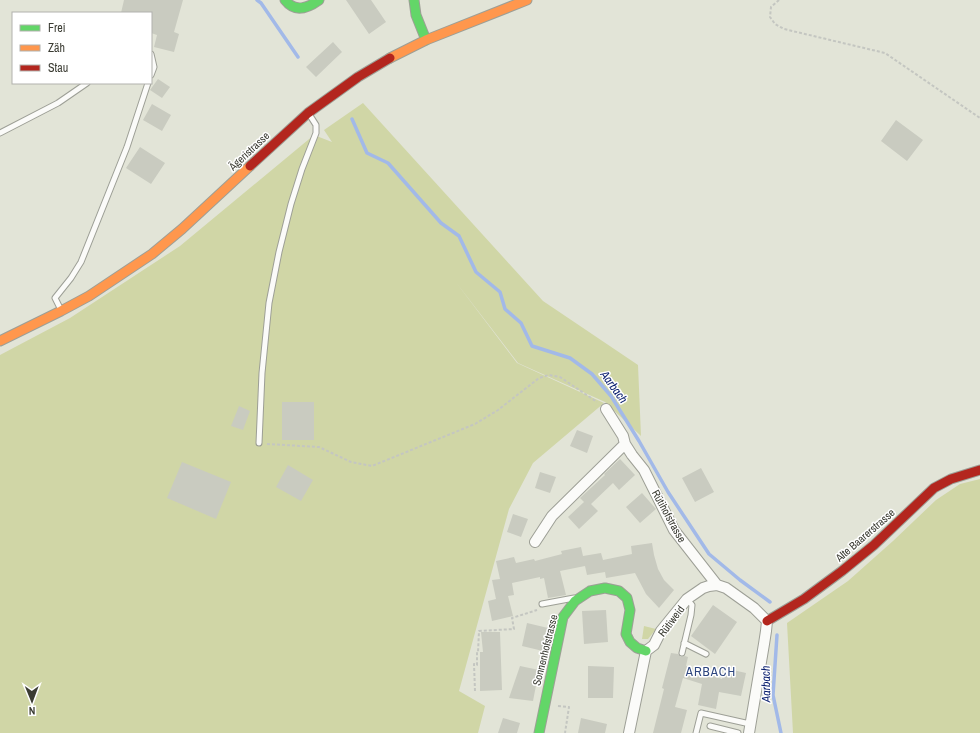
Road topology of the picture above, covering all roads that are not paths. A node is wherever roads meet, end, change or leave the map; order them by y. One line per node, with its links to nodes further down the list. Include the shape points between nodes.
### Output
1 (285, 0): 2 (main road, via 293,8 304,8)
2 (319, 0)
3 (414, 0): 5 (main road)
4 (527, 0): 5 (main road, Ägeristrasse)
5 (426, 40): 10 (main road, Ägeristrasse, via 358,77)
6 (152, 58): 7 (lane)
7 (152, 72)
8 (86, 84): 11 (lane, via 58,103)
9 (148, 84): 12 (lane, via 127,147 81,262 55,298)
10 (308, 113): 12 (main road, Ägeristrasse, via 152,254 89,296); 15 (lane, via 316,125 316,133 291,204 269,303)
11 (0, 133)
12 (61, 311): 13 (main road, Ägeristrasse)
13 (0, 341)
14 (606, 409): 16 (street, Rütihofstrasse, via 623,436)
15 (259, 443)
16 (625, 444): 18 (street, via 552,516); 19 (street, Rütihofstrasse, via 644,470 674,530)
17 (980, 470): 23 (main road, Alte Baarerstrasse, via 954,477 934,488 846,568 809,596)
18 (535, 542)
19 (717, 585): 21 (street, Rütiweid, via 703,588); 23 (street, via 726,588 754,608)
20 (581, 597): 22 (lane); 25 (main road, Sonnenhofstrasse, via 590,591 605,588 619,591 627,598 630,610 626,634 637,648); 30 (main road, Sonnenhofstrasse, via 563,617)
21 (687, 599): 24 (lane, via 692,605); 25 (street, Rütiweid, via 660,631 654,646)
22 (542, 604)
23 (766, 621): 29 (street)
24 (684, 643): 26 (lane); 27 (lane)
25 (646, 650): 31 (street, Rütiweid)
26 (682, 653)
27 (706, 654)
28 (710, 726): 33 (lane)
29 (749, 729): 32 (lane, via 701,714)
30 (539, 733)
31 (629, 733)
32 (696, 733)
33 (738, 733)

